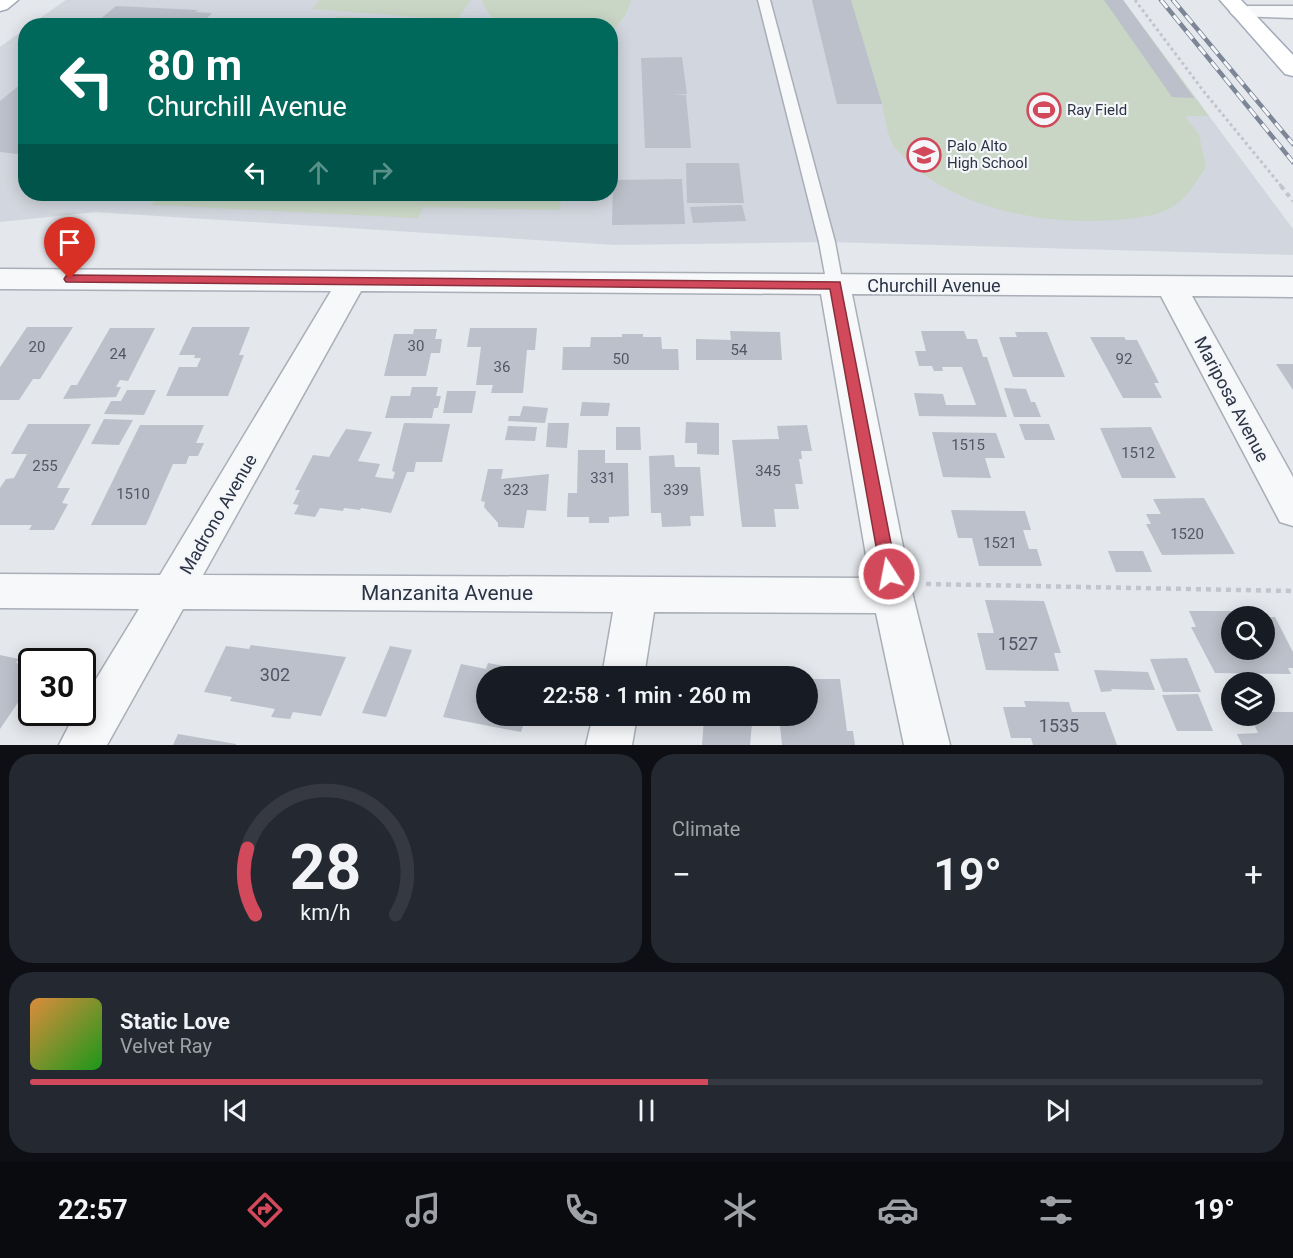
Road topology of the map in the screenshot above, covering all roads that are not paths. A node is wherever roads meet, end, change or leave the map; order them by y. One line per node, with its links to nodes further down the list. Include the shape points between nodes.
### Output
1 (8, 0): 3 (main road)
2 (764, 0): 9 (lane)
3 (0, 5)
4 (1236, 6): 5 (street); 6 (main road)
5 (1293, 12)
6 (1293, 69)
7 (0, 279): 8 (street, Churchill Avenue)
8 (351, 281): 9 (street, Churchill Avenue); 14 (street, Madrono Avenue)
9 (835, 285): 10 (street, Churchill Avenue); 16 (street)
10 (1171, 286): 11 (street, Churchill Avenue); 12 (street, Mariposa Avenue)
11 (1293, 287)
12 (1293, 511)
13 (0, 591): 14 (street, Manzanita Avenue)
14 (173, 591): 15 (street, Manzanita Avenue); 19 (street, Madrono Avenue)
15 (636, 594): 16 (street, Manzanita Avenue); 17 (street)
16 (893, 596): 21 (street)
17 (625, 666)
18 (613, 726): 20 (street)
19 (82, 745)
20 (609, 745)
21 (927, 745)

